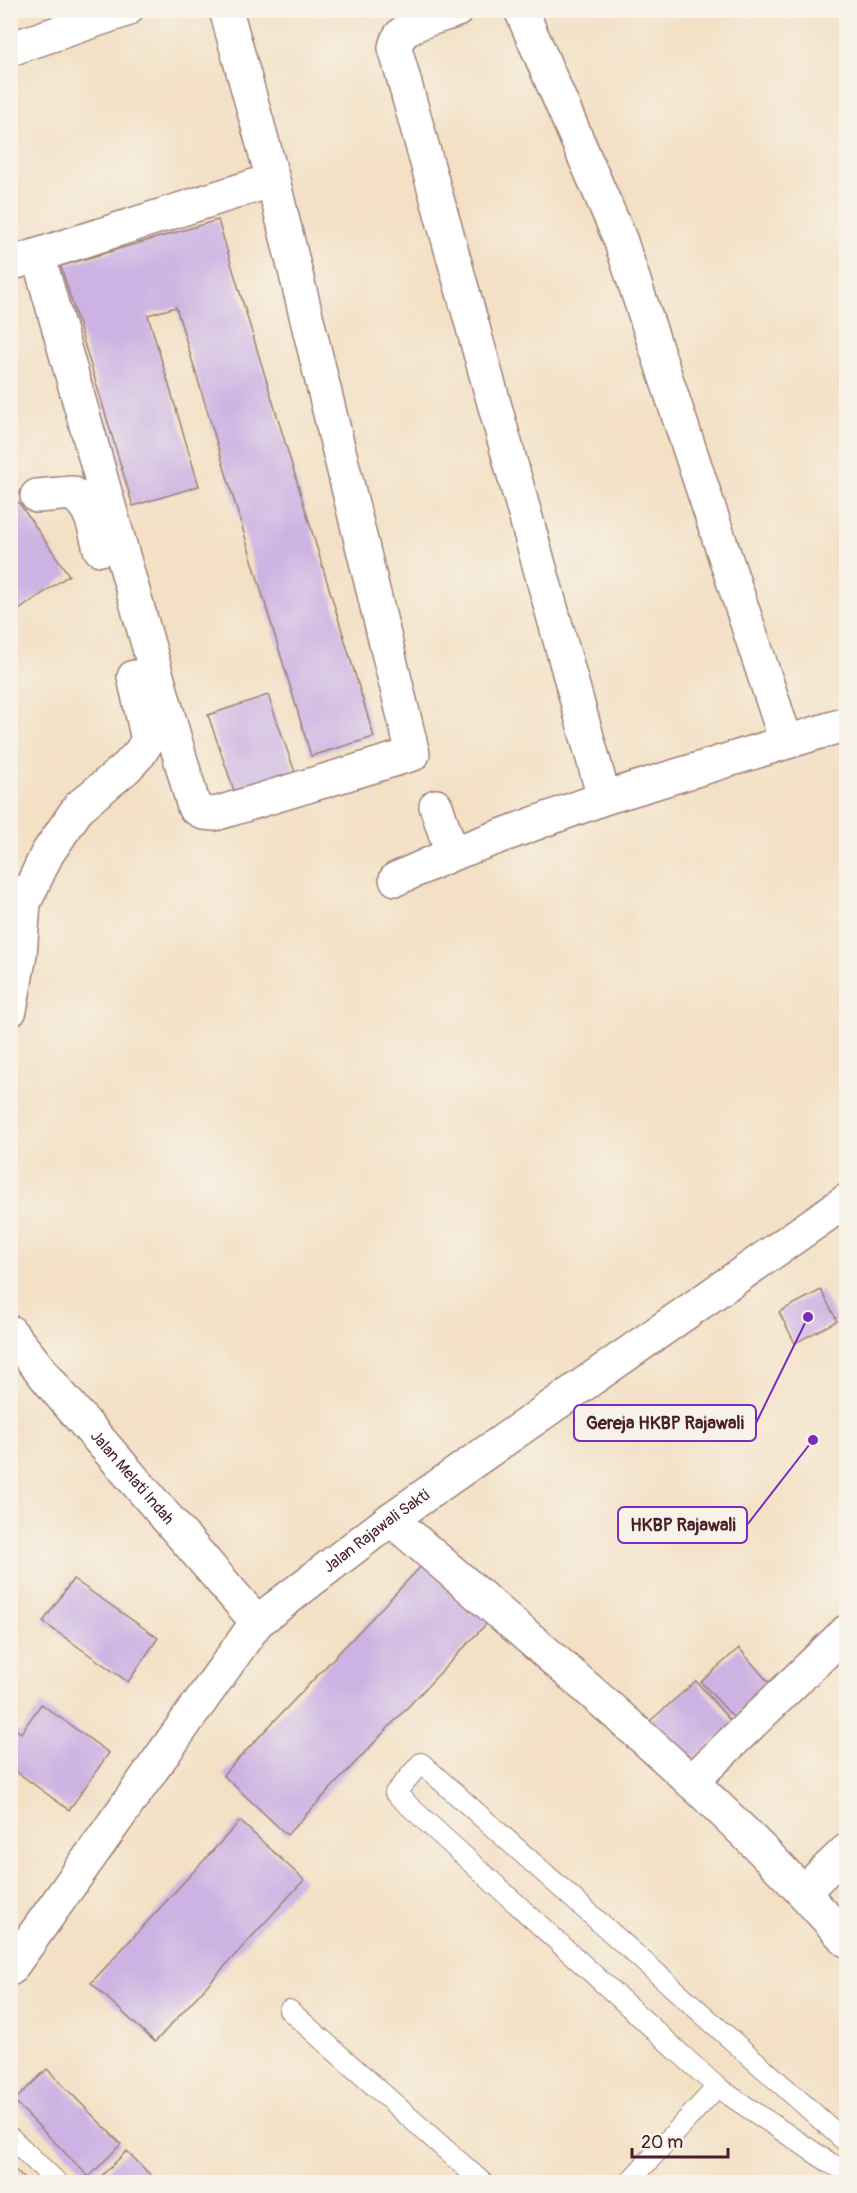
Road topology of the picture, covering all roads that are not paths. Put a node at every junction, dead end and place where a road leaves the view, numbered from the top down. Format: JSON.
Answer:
{"nodes":[{"id":1,"x":126,"y":10,"type":"edge"},
{"id":2,"x":225,"y":10,"type":"edge"},
{"id":3,"x":458,"y":10,"type":"edge"},
{"id":4,"x":521,"y":10,"type":"edge"},
{"id":5,"x":10,"y":49,"type":"edge"},
{"id":6,"x":273,"y":180,"type":"junction"},
{"id":7,"x":24,"y":259,"type":"edge"},
{"id":8,"x":37,"y":496,"type":"dead end"},
{"id":9,"x":846,"y":724,"type":"edge"},
{"id":10,"x":786,"y":741,"type":"junction"},
{"id":11,"x":604,"y":798,"type":"junction"},
{"id":12,"x":436,"y":807,"type":"dead end"},
{"id":13,"x":452,"y":854,"type":"junction"},
{"id":14,"x":396,"y":879,"type":"dead end"},
{"id":15,"x":10,"y":1010,"type":"edge"},
{"id":16,"x":846,"y":1201,"type":"edge"},
{"id":17,"x":10,"y":1332,"type":"edge"},
{"id":18,"x":391,"y":1519,"type":"junction"},
{"id":19,"x":257,"y":1622,"type":"junction"},
{"id":20,"x":846,"y":1632,"type":"edge"},
{"id":21,"x":691,"y":1782,"type":"junction"},
{"id":22,"x":846,"y":1851,"type":"edge"},
{"id":23,"x":804,"y":1891,"type":"junction"},
{"id":24,"x":846,"y":1940,"type":"edge"},
{"id":25,"x":10,"y":1969,"type":"edge"},
{"id":26,"x":289,"y":2010,"type":"dead end"},
{"id":27,"x":717,"y":2087,"type":"junction"},
{"id":28,"x":10,"y":2137,"type":"edge"},
{"id":29,"x":846,"y":2142,"type":"edge"},
{"id":30,"x":846,"y":2170,"type":"edge"},
{"id":31,"x":57,"y":2182,"type":"edge"},
{"id":32,"x":482,"y":2182,"type":"edge"},
{"id":33,"x":629,"y":2182,"type":"edge"}],
"edges":[{"from":1,"to":5,"type":"street"},
{"from":2,"to":6,"type":"street"},
{"from":3,"to":11,"type":"street"},
{"from":4,"to":10,"type":"street"},
{"from":6,"to":7,"type":"street"},
{"from":6,"to":7,"type":"street"},
{"from":8,"to":15,"type":"street"},
{"from":9,"to":10,"type":"street"},
{"from":10,"to":11,"type":"street"},
{"from":11,"to":13,"type":"street"},
{"from":12,"to":13,"type":"street"},
{"from":13,"to":14,"type":"street"},
{"from":16,"to":18,"type":"street","name":"Jalan Rajawali Sakti"},
{"from":17,"to":19,"type":"street","name":"Jalan Melati Indah"},
{"from":18,"to":19,"type":"street","name":"Jalan Rajawali Sakti"},
{"from":18,"to":21,"type":"street"},
{"from":19,"to":25,"type":"street","name":"Jalan Rajawali Sakti"},
{"from":20,"to":21,"type":"street"},
{"from":21,"to":23,"type":"street"},
{"from":22,"to":23,"type":"street"},
{"from":23,"to":24,"type":"street"},
{"from":26,"to":32,"type":"lane"},
{"from":27,"to":29,"type":"lane"},
{"from":27,"to":30,"type":"lane"},
{"from":27,"to":33,"type":"lane"},
{"from":28,"to":31,"type":"lane"}]}
